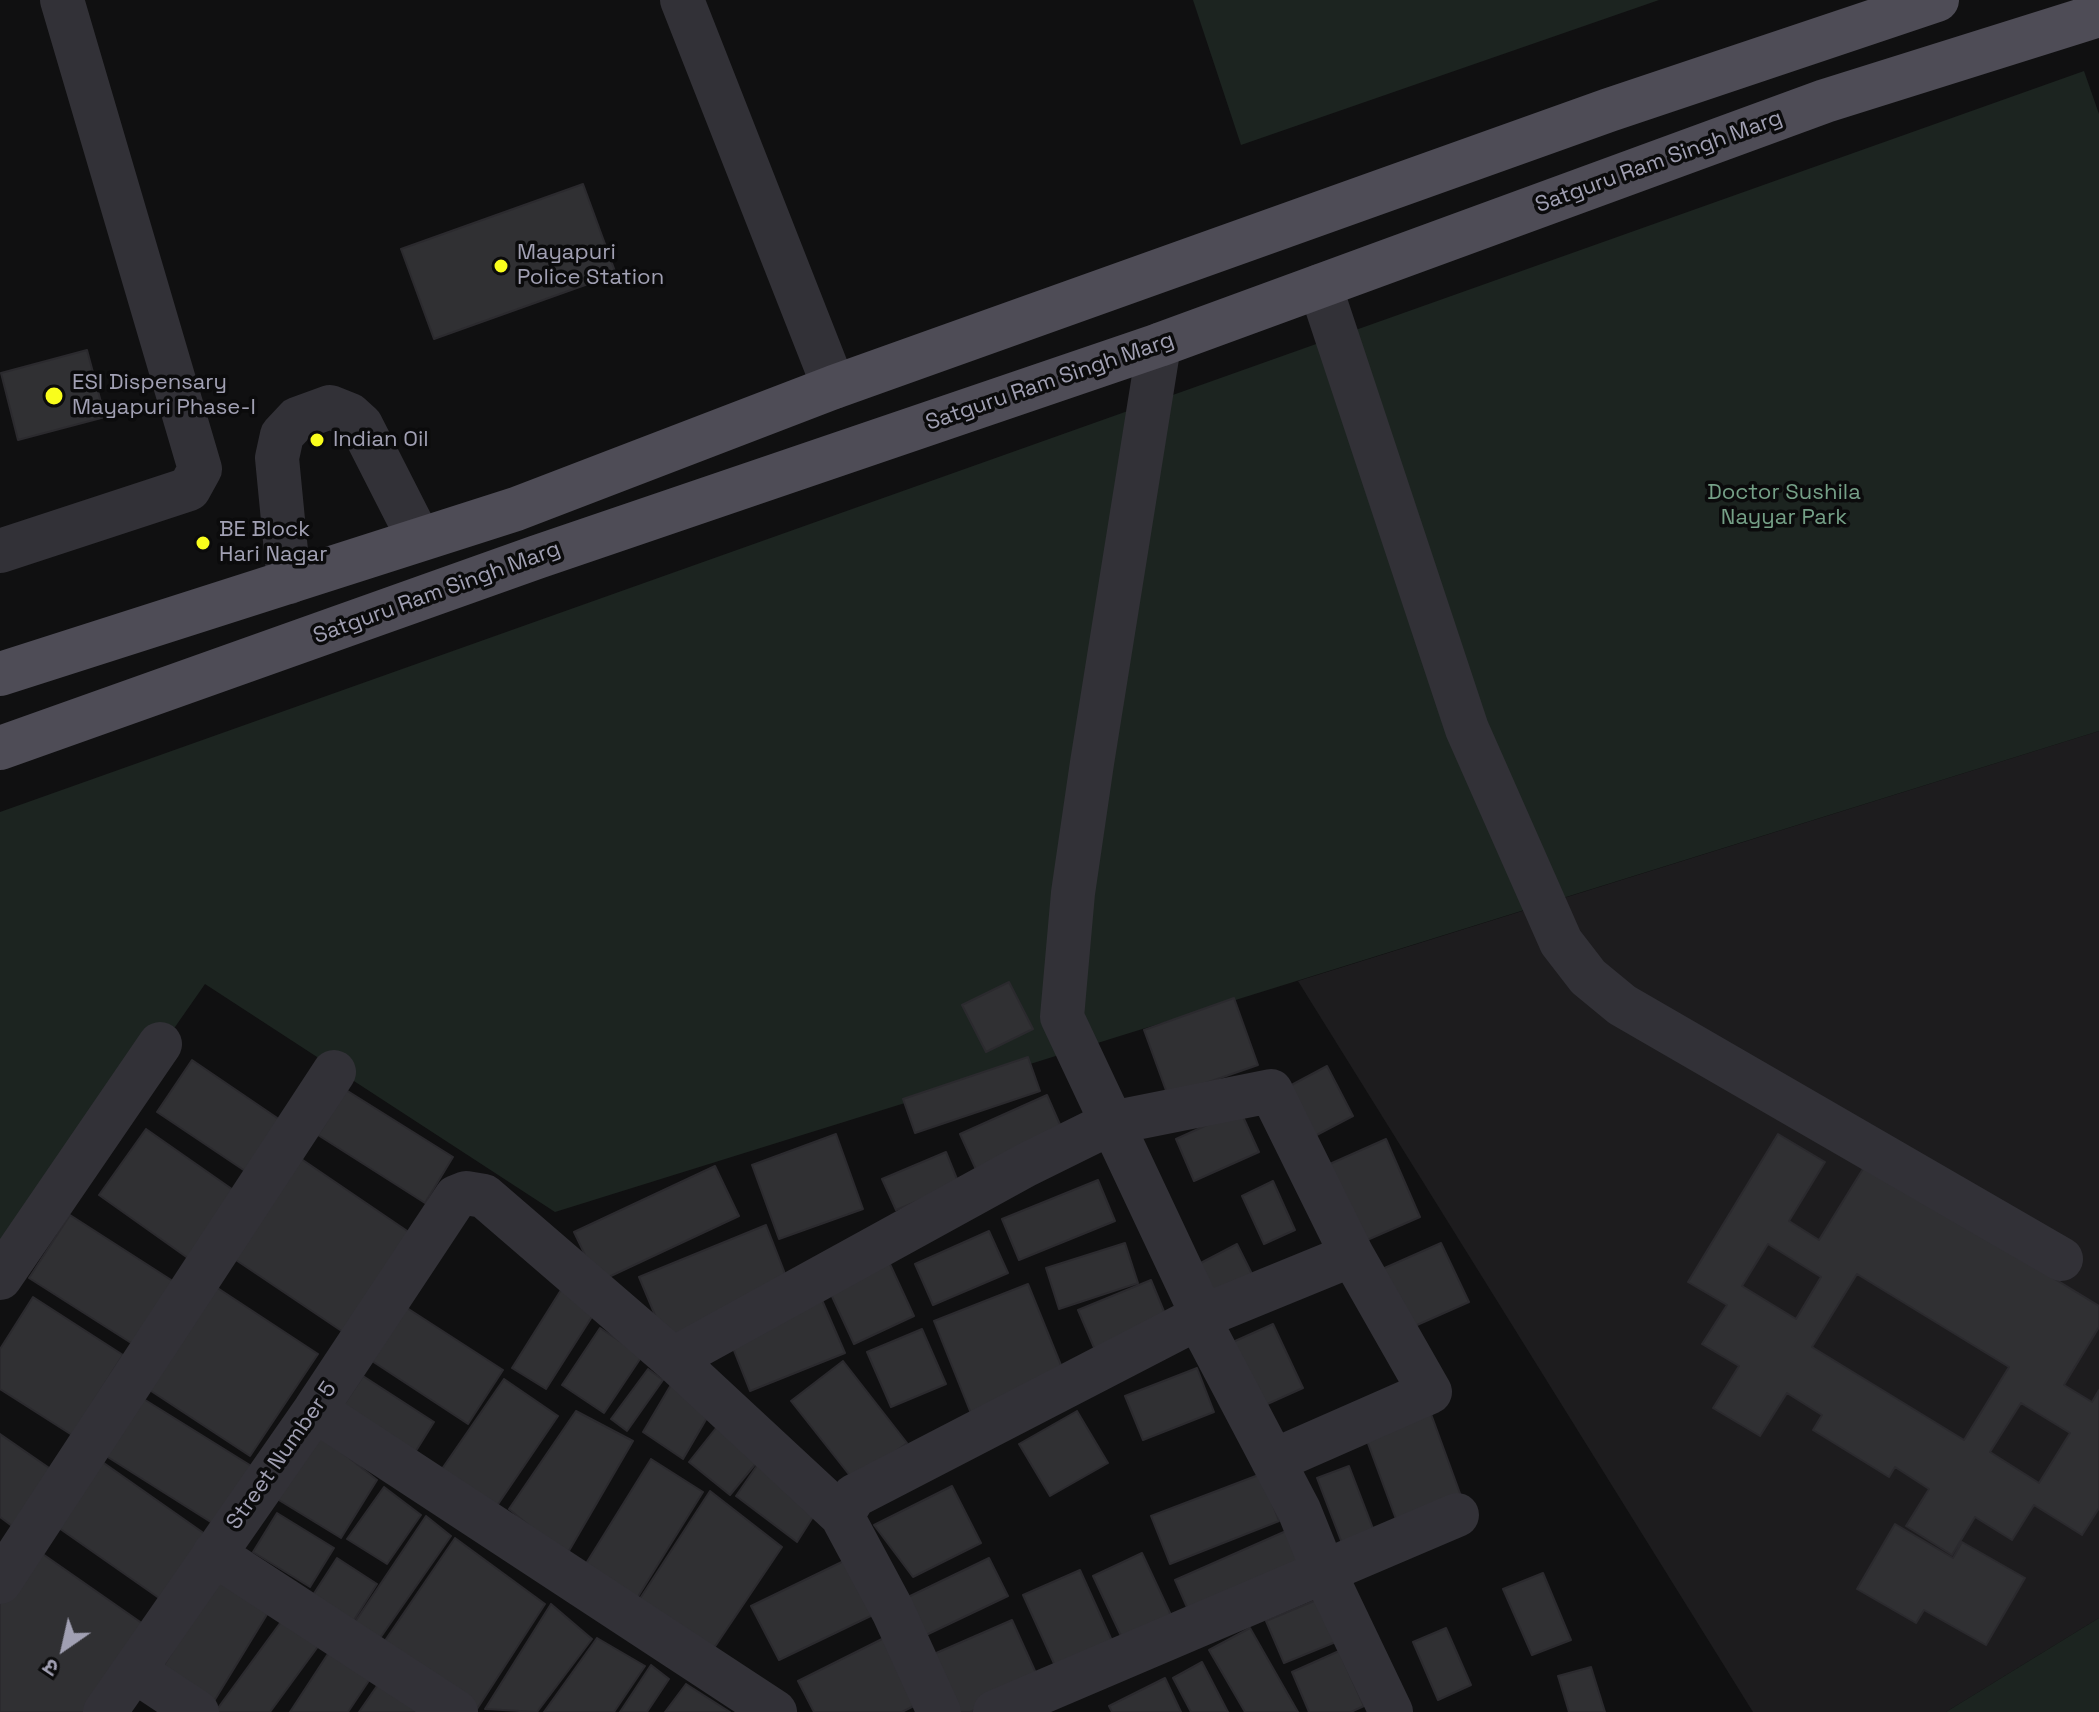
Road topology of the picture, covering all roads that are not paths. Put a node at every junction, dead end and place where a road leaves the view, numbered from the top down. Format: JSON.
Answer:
{"nodes":[{"id":1,"x":62,"y":0,"type":"edge"},
{"id":2,"x":682,"y":0,"type":"edge"},
{"id":3,"x":1937,"y":0,"type":"edge"},
{"id":4,"x":2099,"y":15,"type":"edge"},
{"id":5,"x":1320,"y":286,"type":"junction"},
{"id":6,"x":1159,"y":345,"type":"junction"},
{"id":7,"x":834,"y":387,"type":"junction"},
{"id":8,"x":419,"y":539,"type":"junction"},
{"id":9,"x":0,"y":551,"type":"edge"},
{"id":10,"x":289,"y":582,"type":"junction"},
{"id":11,"x":0,"y":674,"type":"edge"},
{"id":12,"x":0,"y":748,"type":"edge"},
{"id":13,"x":160,"y":1044,"type":"dead end"},
{"id":14,"x":334,"y":1072,"type":"dead end"},
{"id":15,"x":1111,"y":1123,"type":"junction"},
{"id":16,"x":1352,"y":1255,"type":"junction"},
{"id":17,"x":2061,"y":1259,"type":"dead end"},
{"id":18,"x":0,"y":1278,"type":"edge"},
{"id":19,"x":1198,"y":1318,"type":"junction"},
{"id":20,"x":673,"y":1359,"type":"junction"},
{"id":21,"x":315,"y":1410,"type":"junction"},
{"id":22,"x":1273,"y":1461,"type":"junction"},
{"id":23,"x":1457,"y":1515,"type":"dead end"},
{"id":24,"x":842,"y":1516,"type":"junction"},
{"id":25,"x":214,"y":1554,"type":"junction"},
{"id":26,"x":1324,"y":1572,"type":"junction"},
{"id":27,"x":0,"y":1582,"type":"edge"},
{"id":28,"x":135,"y":1671,"type":"junction"},
{"id":29,"x":1380,"y":1709,"type":"edge"},
{"id":30,"x":105,"y":1712,"type":"edge"},
{"id":31,"x":197,"y":1712,"type":"edge"},
{"id":32,"x":456,"y":1712,"type":"edge"},
{"id":33,"x":775,"y":1712,"type":"edge"},
{"id":34,"x":939,"y":1712,"type":"edge"},
{"id":35,"x":995,"y":1712,"type":"edge"}],
"edges":[{"from":1,"to":9,"type":"street"},
{"from":2,"to":7,"type":"street"},
{"from":3,"to":7,"type":"main road"},
{"from":4,"to":5,"type":"main road","name":"Satguru Ram Singh Marg"},
{"from":5,"to":6,"type":"main road","name":"Satguru Ram Singh Marg"},
{"from":5,"to":17,"type":"street"},
{"from":6,"to":12,"type":"main road","name":"Satguru Ram Singh Marg"},
{"from":6,"to":15,"type":"street"},
{"from":7,"to":8,"type":"main road"},
{"from":8,"to":10,"type":"main road"},
{"from":8,"to":10,"type":"street"},
{"from":10,"to":11,"type":"main road"},
{"from":13,"to":18,"type":"street"},
{"from":14,"to":27,"type":"street"},
{"from":15,"to":16,"type":"street"},
{"from":15,"to":19,"type":"street"},
{"from":15,"to":20,"type":"street"},
{"from":16,"to":19,"type":"street"},
{"from":16,"to":22,"type":"street"},
{"from":19,"to":22,"type":"street"},
{"from":19,"to":24,"type":"street"},
{"from":20,"to":21,"type":"street","name":"Street Number 5"},
{"from":20,"to":24,"type":"street"},
{"from":21,"to":25,"type":"street","name":"Street Number 5"},
{"from":21,"to":33,"type":"street"},
{"from":22,"to":26,"type":"street"},
{"from":23,"to":26,"type":"street"},
{"from":24,"to":34,"type":"street"},
{"from":25,"to":28,"type":"street","name":"Street Number 5"},
{"from":25,"to":32,"type":"street"},
{"from":26,"to":29,"type":"street"},
{"from":26,"to":35,"type":"street"},
{"from":28,"to":30,"type":"street","name":"Street Number 5"},
{"from":28,"to":31,"type":"street"}]}
